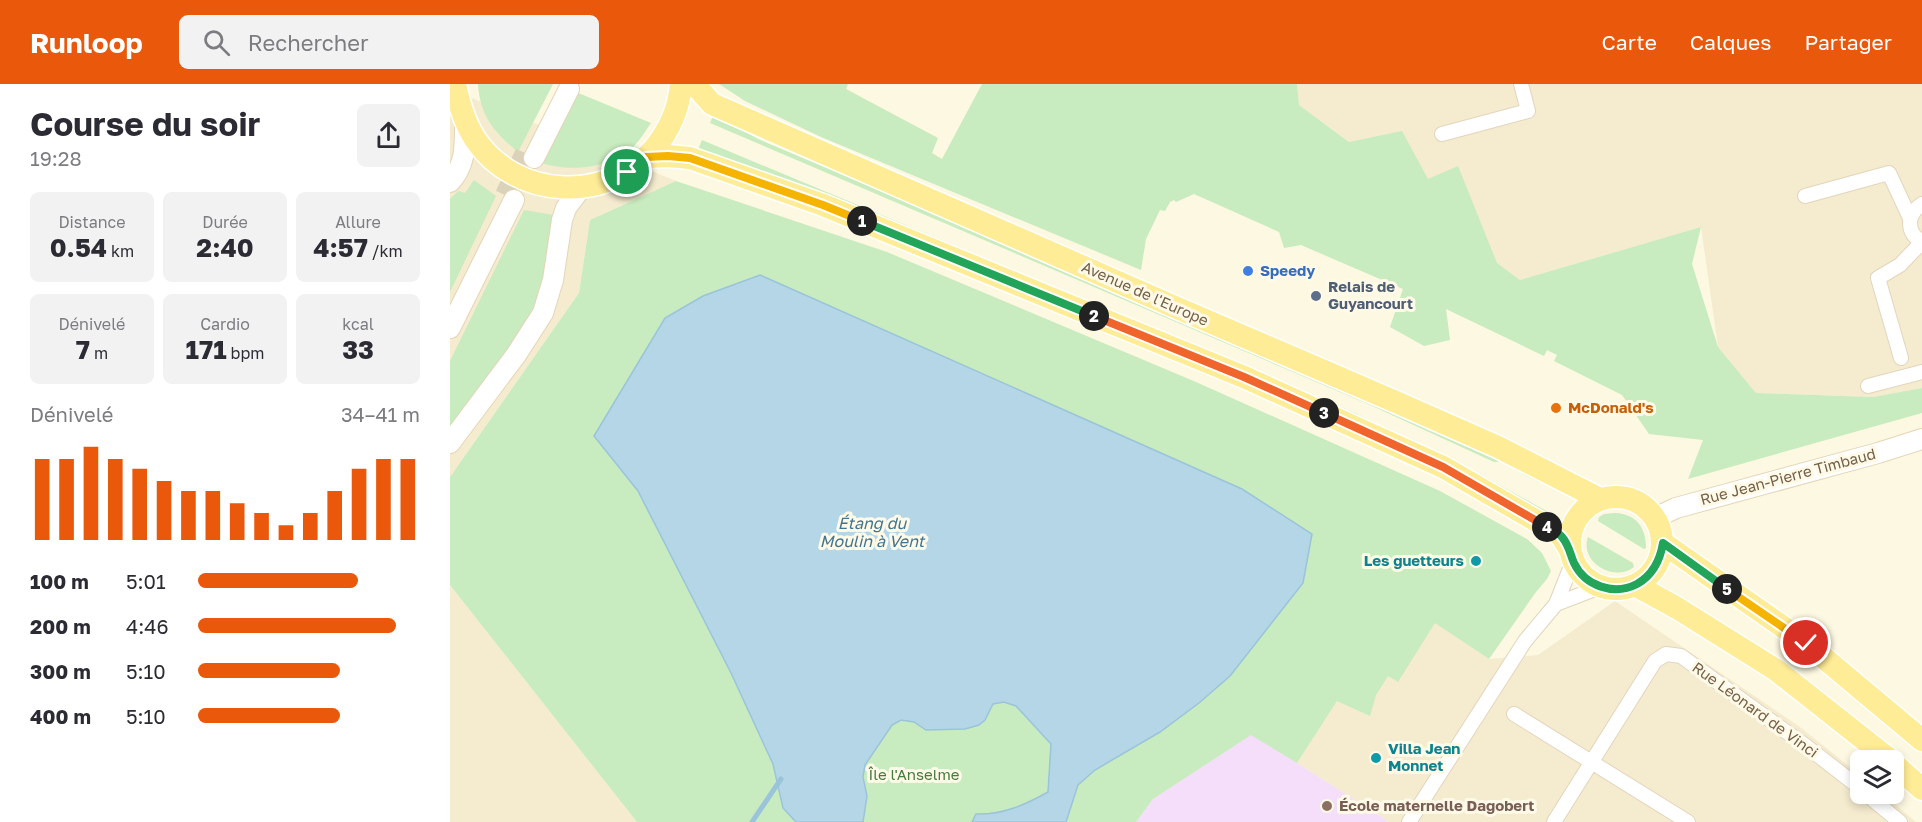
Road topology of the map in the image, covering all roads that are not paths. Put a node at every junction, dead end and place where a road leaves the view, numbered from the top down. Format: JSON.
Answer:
{"nodes":[{"id":1,"x":455,"y":84,"type":"edge"},
{"id":2,"x":681,"y":84,"type":"edge"},
{"id":3,"x":694,"y":84,"type":"edge"},
{"id":4,"x":1521,"y":84,"type":"edge"},
{"id":5,"x":564,"y":86,"type":"edge"},
{"id":6,"x":465,"y":123,"type":"junction"},
{"id":7,"x":1442,"y":134,"type":"dead end"},
{"id":8,"x":530,"y":155,"type":"tunnel mouth"},
{"id":9,"x":646,"y":157,"type":"junction"},
{"id":10,"x":450,"y":182,"type":"edge"},
{"id":11,"x":582,"y":187,"type":"junction"},
{"id":12,"x":1805,"y":196,"type":"dead end"},
{"id":13,"x":1922,"y":204,"type":"edge"},
{"id":14,"x":1910,"y":218,"type":"junction"},
{"id":15,"x":1922,"y":242,"type":"edge"},
{"id":16,"x":450,"y":307,"type":"edge"},
{"id":17,"x":450,"y":328,"type":"edge"},
{"id":18,"x":1901,"y":358,"type":"dead end"},
{"id":19,"x":1922,"y":372,"type":"edge"},
{"id":20,"x":1868,"y":386,"type":"dead end"},
{"id":21,"x":1922,"y":439,"type":"edge"},
{"id":22,"x":450,"y":443,"type":"edge"},
{"id":23,"x":1600,"y":500,"type":"junction"},
{"id":24,"x":1655,"y":518,"type":"junction"},
{"id":25,"x":1663,"y":543,"type":"junction"},
{"id":26,"x":1572,"y":555,"type":"junction"},
{"id":27,"x":1635,"y":585,"type":"junction"},
{"id":28,"x":1600,"y":587,"type":"junction"},
{"id":29,"x":1556,"y":604,"type":"junction"},
{"id":30,"x":1514,"y":714,"type":"dead end"},
{"id":31,"x":1922,"y":740,"type":"edge"},
{"id":32,"x":1876,"y":750,"type":"edge"},
{"id":33,"x":1593,"y":761,"type":"junction"},
{"id":34,"x":1904,"y":773,"type":"edge"},
{"id":35,"x":1850,"y":780,"type":"edge"},
{"id":36,"x":1922,"y":789,"type":"edge"},
{"id":37,"x":1878,"y":804,"type":"edge"},
{"id":38,"x":1413,"y":820,"type":"edge"},
{"id":39,"x":1554,"y":822,"type":"edge"},
{"id":40,"x":1688,"y":822,"type":"edge"},
{"id":41,"x":1900,"y":822,"type":"edge"}],
"edges":[{"from":1,"to":6,"type":"main road"},
{"from":2,"to":9,"type":"main road"},
{"from":3,"to":23,"type":"main road","name":"Avenue de l'Europe"},
{"from":4,"to":7,"type":"street"},
{"from":5,"to":8,"type":"main road"},
{"from":6,"to":10,"type":"main road"},
{"from":6,"to":11,"type":"main road"},
{"from":9,"to":11,"type":"main road"},
{"from":9,"to":26,"type":"main road"},
{"from":11,"to":22,"type":"main road"},
{"from":12,"to":14,"type":"street"},
{"from":13,"to":14,"type":"street"},
{"from":14,"to":15,"type":"street"},
{"from":15,"to":18,"type":"street"},
{"from":16,"to":17,"type":"main road"},
{"from":19,"to":20,"type":"street"},
{"from":21,"to":24,"type":"main road","name":"Rue Jean-Pierre Timbaud"},
{"from":23,"to":24,"type":"main road"},
{"from":23,"to":26,"type":"main road"},
{"from":24,"to":25,"type":"main road"},
{"from":25,"to":27,"type":"main road"},
{"from":25,"to":31,"type":"main road"},
{"from":26,"to":28,"type":"main road"},
{"from":26,"to":29,"type":"street"},
{"from":27,"to":28,"type":"main road"},
{"from":27,"to":32,"type":"main road"},
{"from":28,"to":29,"type":"street"},
{"from":29,"to":38,"type":"street"},
{"from":30,"to":33,"type":"street"},
{"from":33,"to":35,"type":"street","name":"Rue Léonard de Vinci"},
{"from":33,"to":39,"type":"street","name":"Rue Léonard de Vinci"},
{"from":33,"to":40,"type":"street"},
{"from":34,"to":36,"type":"main road"},
{"from":37,"to":41,"type":"street"}]}
